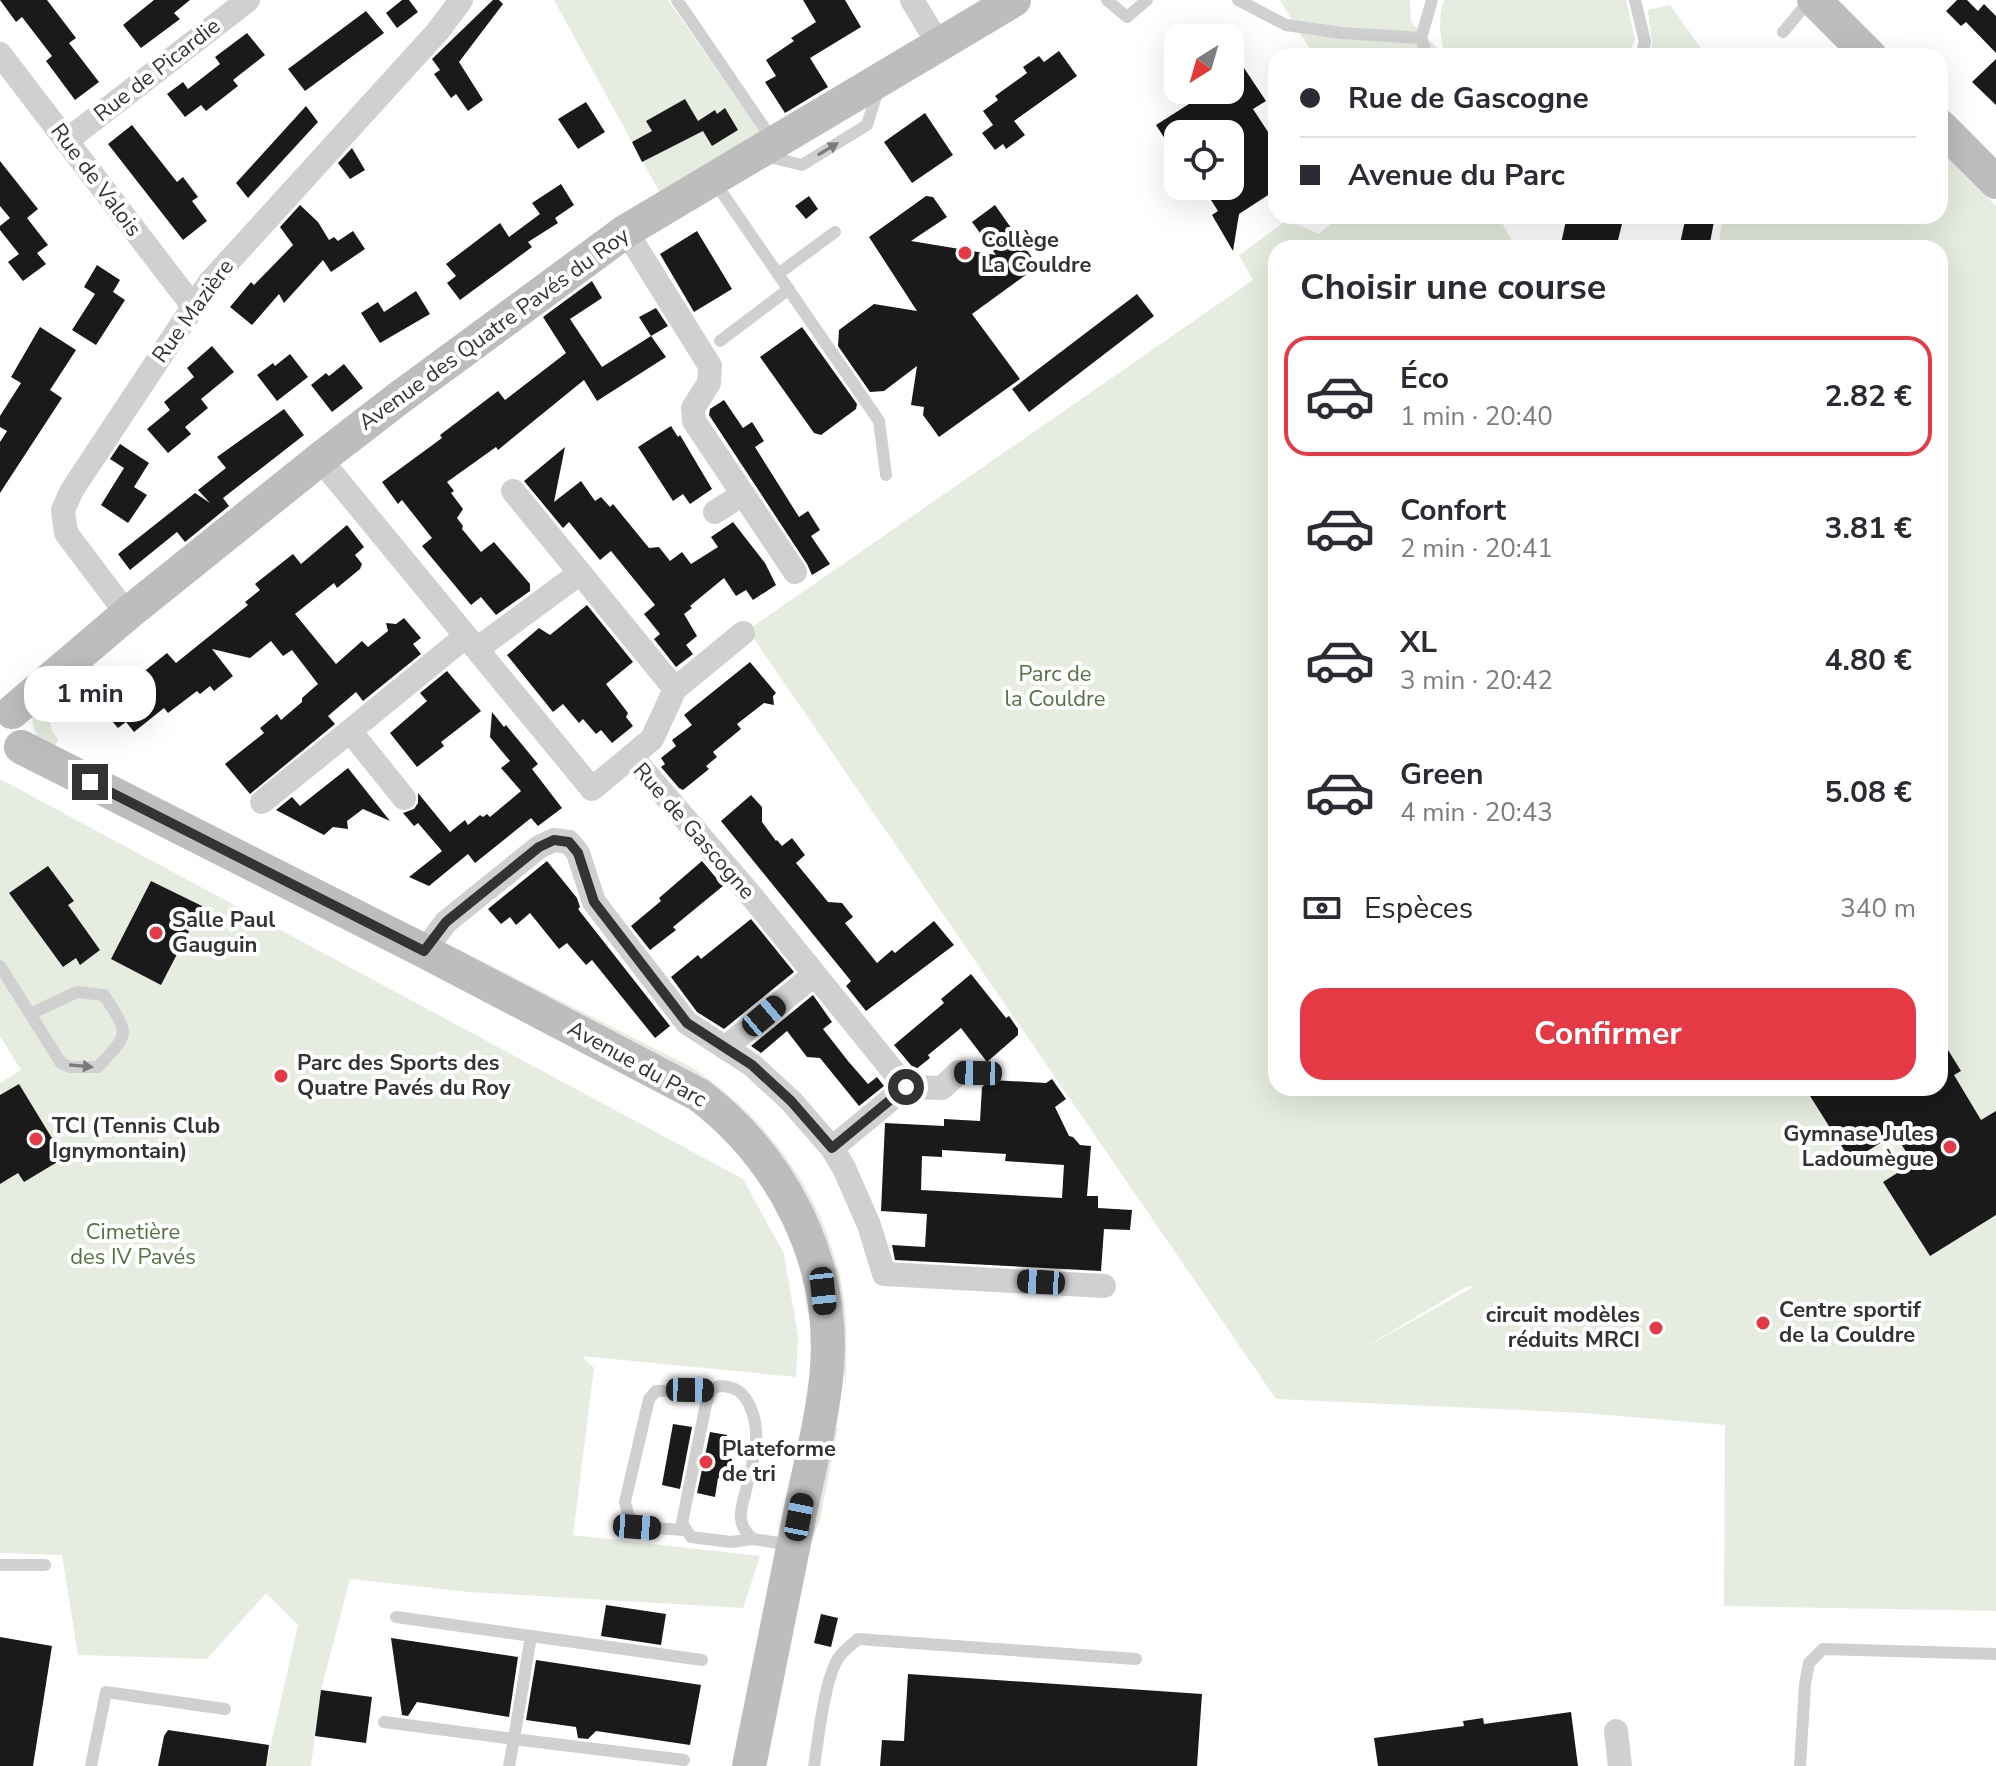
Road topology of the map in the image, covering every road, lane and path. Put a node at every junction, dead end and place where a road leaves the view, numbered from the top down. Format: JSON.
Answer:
{"nodes":[{"id":1,"x":248,"y":0,"type":"edge"},
{"id":2,"x":461,"y":0,"type":"edge"},
{"id":3,"x":677,"y":0,"type":"edge"},
{"id":4,"x":912,"y":0,"type":"edge"},
{"id":5,"x":1014,"y":0,"type":"edge"},
{"id":6,"x":1107,"y":0,"type":"edge"},
{"id":7,"x":1147,"y":0,"type":"edge"},
{"id":8,"x":1238,"y":0,"type":"edge"},
{"id":9,"x":1432,"y":0,"type":"edge"},
{"id":10,"x":1635,"y":0,"type":"edge"},
{"id":11,"x":1812,"y":0,"type":"edge"},
{"id":12,"x":1783,"y":32,"type":"dead end"},
{"id":13,"x":1421,"y":38,"type":"junction"},
{"id":14,"x":939,"y":45,"type":"junction"},
{"id":15,"x":1424,"y":48,"type":"edge"},
{"id":16,"x":1643,"y":48,"type":"edge"},
{"id":17,"x":1862,"y":48,"type":"edge"},
{"id":18,"x":0,"y":54,"type":"edge"},
{"id":19,"x":1948,"y":134,"type":"edge"},
{"id":20,"x":66,"y":141,"type":"junction"},
{"id":21,"x":765,"y":148,"type":"junction"},
{"id":22,"x":712,"y":178,"type":"junction"},
{"id":23,"x":1996,"y":182,"type":"edge"},
{"id":24,"x":626,"y":231,"type":"junction"},
{"id":25,"x":835,"y":232,"type":"dead end"},
{"id":26,"x":778,"y":274,"type":"junction"},
{"id":27,"x":789,"y":289,"type":"junction"},
{"id":28,"x":192,"y":305,"type":"junction"},
{"id":29,"x":720,"y":341,"type":"dead end"},
{"id":30,"x":320,"y":459,"type":"junction"},
{"id":31,"x":886,"y":475,"type":"dead end"},
{"id":32,"x":513,"y":491,"type":"dead end"},
{"id":33,"x":743,"y":494,"type":"junction"},
{"id":34,"x":715,"y":512,"type":"dead end"},
{"id":35,"x":795,"y":572,"type":"dead end"},
{"id":36,"x":580,"y":573,"type":"junction"},
{"id":37,"x":127,"y":614,"type":"junction"},
{"id":38,"x":743,"y":633,"type":"dead end"},
{"id":39,"x":471,"y":643,"type":"junction"},
{"id":40,"x":675,"y":689,"type":"junction"},
{"id":41,"x":6,"y":709,"type":"edge"},
{"id":42,"x":350,"y":731,"type":"junction"},
{"id":43,"x":10,"y":756,"type":"edge"},
{"id":44,"x":632,"y":757,"type":"junction"},
{"id":45,"x":404,"y":798,"type":"dead end"},
{"id":46,"x":262,"y":802,"type":"dead end"},
{"id":47,"x":424,"y":951,"type":"junction"},
{"id":48,"x":0,"y":966,"type":"edge"},
{"id":49,"x":804,"y":983,"type":"dead end"},
{"id":50,"x":30,"y":1014,"type":"junction"},
{"id":51,"x":725,"y":1048,"type":"junction"},
{"id":52,"x":978,"y":1073,"type":"dead end"},
{"id":53,"x":906,"y":1087,"type":"junction"},
{"id":54,"x":832,"y":1148,"type":"junction"},
{"id":55,"x":1104,"y":1286,"type":"dead end"},
{"id":56,"x":711,"y":1390,"type":"junction"},
{"id":57,"x":685,"y":1530,"type":"junction"},
{"id":58,"x":753,"y":1539,"type":"junction"},
{"id":59,"x":794,"y":1545,"type":"junction"},
{"id":60,"x":0,"y":1565,"type":"edge"},
{"id":61,"x":45,"y":1565,"type":"dead end"},
{"id":62,"x":396,"y":1617,"type":"dead end"},
{"id":63,"x":531,"y":1636,"type":"junction"},
{"id":64,"x":1996,"y":1654,"type":"edge"},
{"id":65,"x":1136,"y":1659,"type":"dead end"},
{"id":66,"x":702,"y":1660,"type":"dead end"},
{"id":67,"x":225,"y":1709,"type":"dead end"},
{"id":68,"x":384,"y":1722,"type":"dead end"},
{"id":69,"x":1616,"y":1731,"type":"dead end"},
{"id":70,"x":514,"y":1739,"type":"junction"},
{"id":71,"x":684,"y":1760,"type":"dead end"},
{"id":72,"x":91,"y":1766,"type":"edge"},
{"id":73,"x":509,"y":1766,"type":"edge"},
{"id":74,"x":749,"y":1766,"type":"edge"},
{"id":75,"x":814,"y":1766,"type":"edge"},
{"id":76,"x":1620,"y":1766,"type":"edge"},
{"id":77,"x":1800,"y":1766,"type":"edge"}],
"edges":[{"from":1,"to":20,"type":"street","name":"Rue de Picardie"},
{"from":2,"to":28,"type":"street","name":"Rue Mazière"},
{"from":3,"to":21,"type":"lane"},
{"from":4,"to":14,"type":"street"},
{"from":5,"to":14,"type":"street","name":"Avenue des Quatre Pavés du Roy"},
{"from":6,"to":7,"type":"lane"},
{"from":8,"to":13,"type":"lane"},
{"from":9,"to":13,"type":"lane"},
{"from":10,"to":16,"type":"lane"},
{"from":11,"to":12,"type":"lane"},
{"from":11,"to":17,"type":"street"},
{"from":13,"to":15,"type":"lane"},
{"from":14,"to":21,"type":"street","name":"Avenue des Quatre Pavés du Roy"},
{"from":18,"to":20,"type":"street","name":"Rue de Valois"},
{"from":19,"to":23,"type":"street"},
{"from":20,"to":28,"type":"street","name":"Rue de Valois"},
{"from":21,"to":22,"type":"street","name":"Avenue des Quatre Pavés du Roy"},
{"from":22,"to":24,"type":"street","name":"Avenue des Quatre Pavés du Roy"},
{"from":22,"to":26,"type":"lane"},
{"from":24,"to":30,"type":"street","name":"Avenue des Quatre Pavés du Roy"},
{"from":24,"to":33,"type":"street"},
{"from":25,"to":26,"type":"lane"},
{"from":26,"to":27,"type":"lane"},
{"from":27,"to":29,"type":"lane"},
{"from":27,"to":31,"type":"lane"},
{"from":28,"to":37,"type":"street","name":"Rue Mazière"},
{"from":30,"to":37,"type":"street","name":"Avenue des Quatre Pavés du Roy"},
{"from":30,"to":39,"type":"street","name":"Rue de Gascogne"},
{"from":32,"to":36,"type":"street"},
{"from":33,"to":34,"type":"street"},
{"from":33,"to":35,"type":"street"},
{"from":36,"to":39,"type":"street"},
{"from":36,"to":40,"type":"street"},
{"from":37,"to":41,"type":"street","name":"Avenue des Quatre Pavés du Roy"},
{"from":38,"to":40,"type":"street"},
{"from":39,"to":42,"type":"street"},
{"from":39,"to":44,"type":"street","name":"Rue de Gascogne"},
{"from":40,"to":44,"type":"street"},
{"from":41,"to":43,"type":"street"},
{"from":42,"to":45,"type":"street"},
{"from":42,"to":46,"type":"street"},
{"from":43,"to":47,"type":"street","name":"Avenue du Parc"},
{"from":44,"to":53,"type":"street","name":"Rue de Gascogne"},
{"from":47,"to":51,"type":"street"},
{"from":47,"to":59,"type":"street","name":"Avenue du Parc"},
{"from":48,"to":50,"type":"lane"},
{"from":49,"to":51,"type":"street"},
{"from":50,"to":50,"type":"lane","one_way":true},
{"from":51,"to":54,"type":"street"},
{"from":52,"to":53,"type":"street"},
{"from":53,"to":54,"type":"street"},
{"from":54,"to":55,"type":"street"},
{"from":56,"to":57,"type":"lane"},
{"from":56,"to":57,"type":"lane"},
{"from":56,"to":58,"type":"lane"},
{"from":57,"to":58,"type":"lane"},
{"from":58,"to":59,"type":"lane"},
{"from":59,"to":74,"type":"street","name":"Avenue du Parc"},
{"from":60,"to":61,"type":"lane"},
{"from":62,"to":63,"type":"lane"},
{"from":63,"to":66,"type":"lane"},
{"from":63,"to":70,"type":"lane"},
{"from":64,"to":77,"type":"lane"},
{"from":65,"to":75,"type":"lane"},
{"from":67,"to":72,"type":"lane"},
{"from":68,"to":70,"type":"lane"},
{"from":69,"to":76,"type":"street"},
{"from":70,"to":71,"type":"lane"},
{"from":70,"to":73,"type":"lane"}]}
